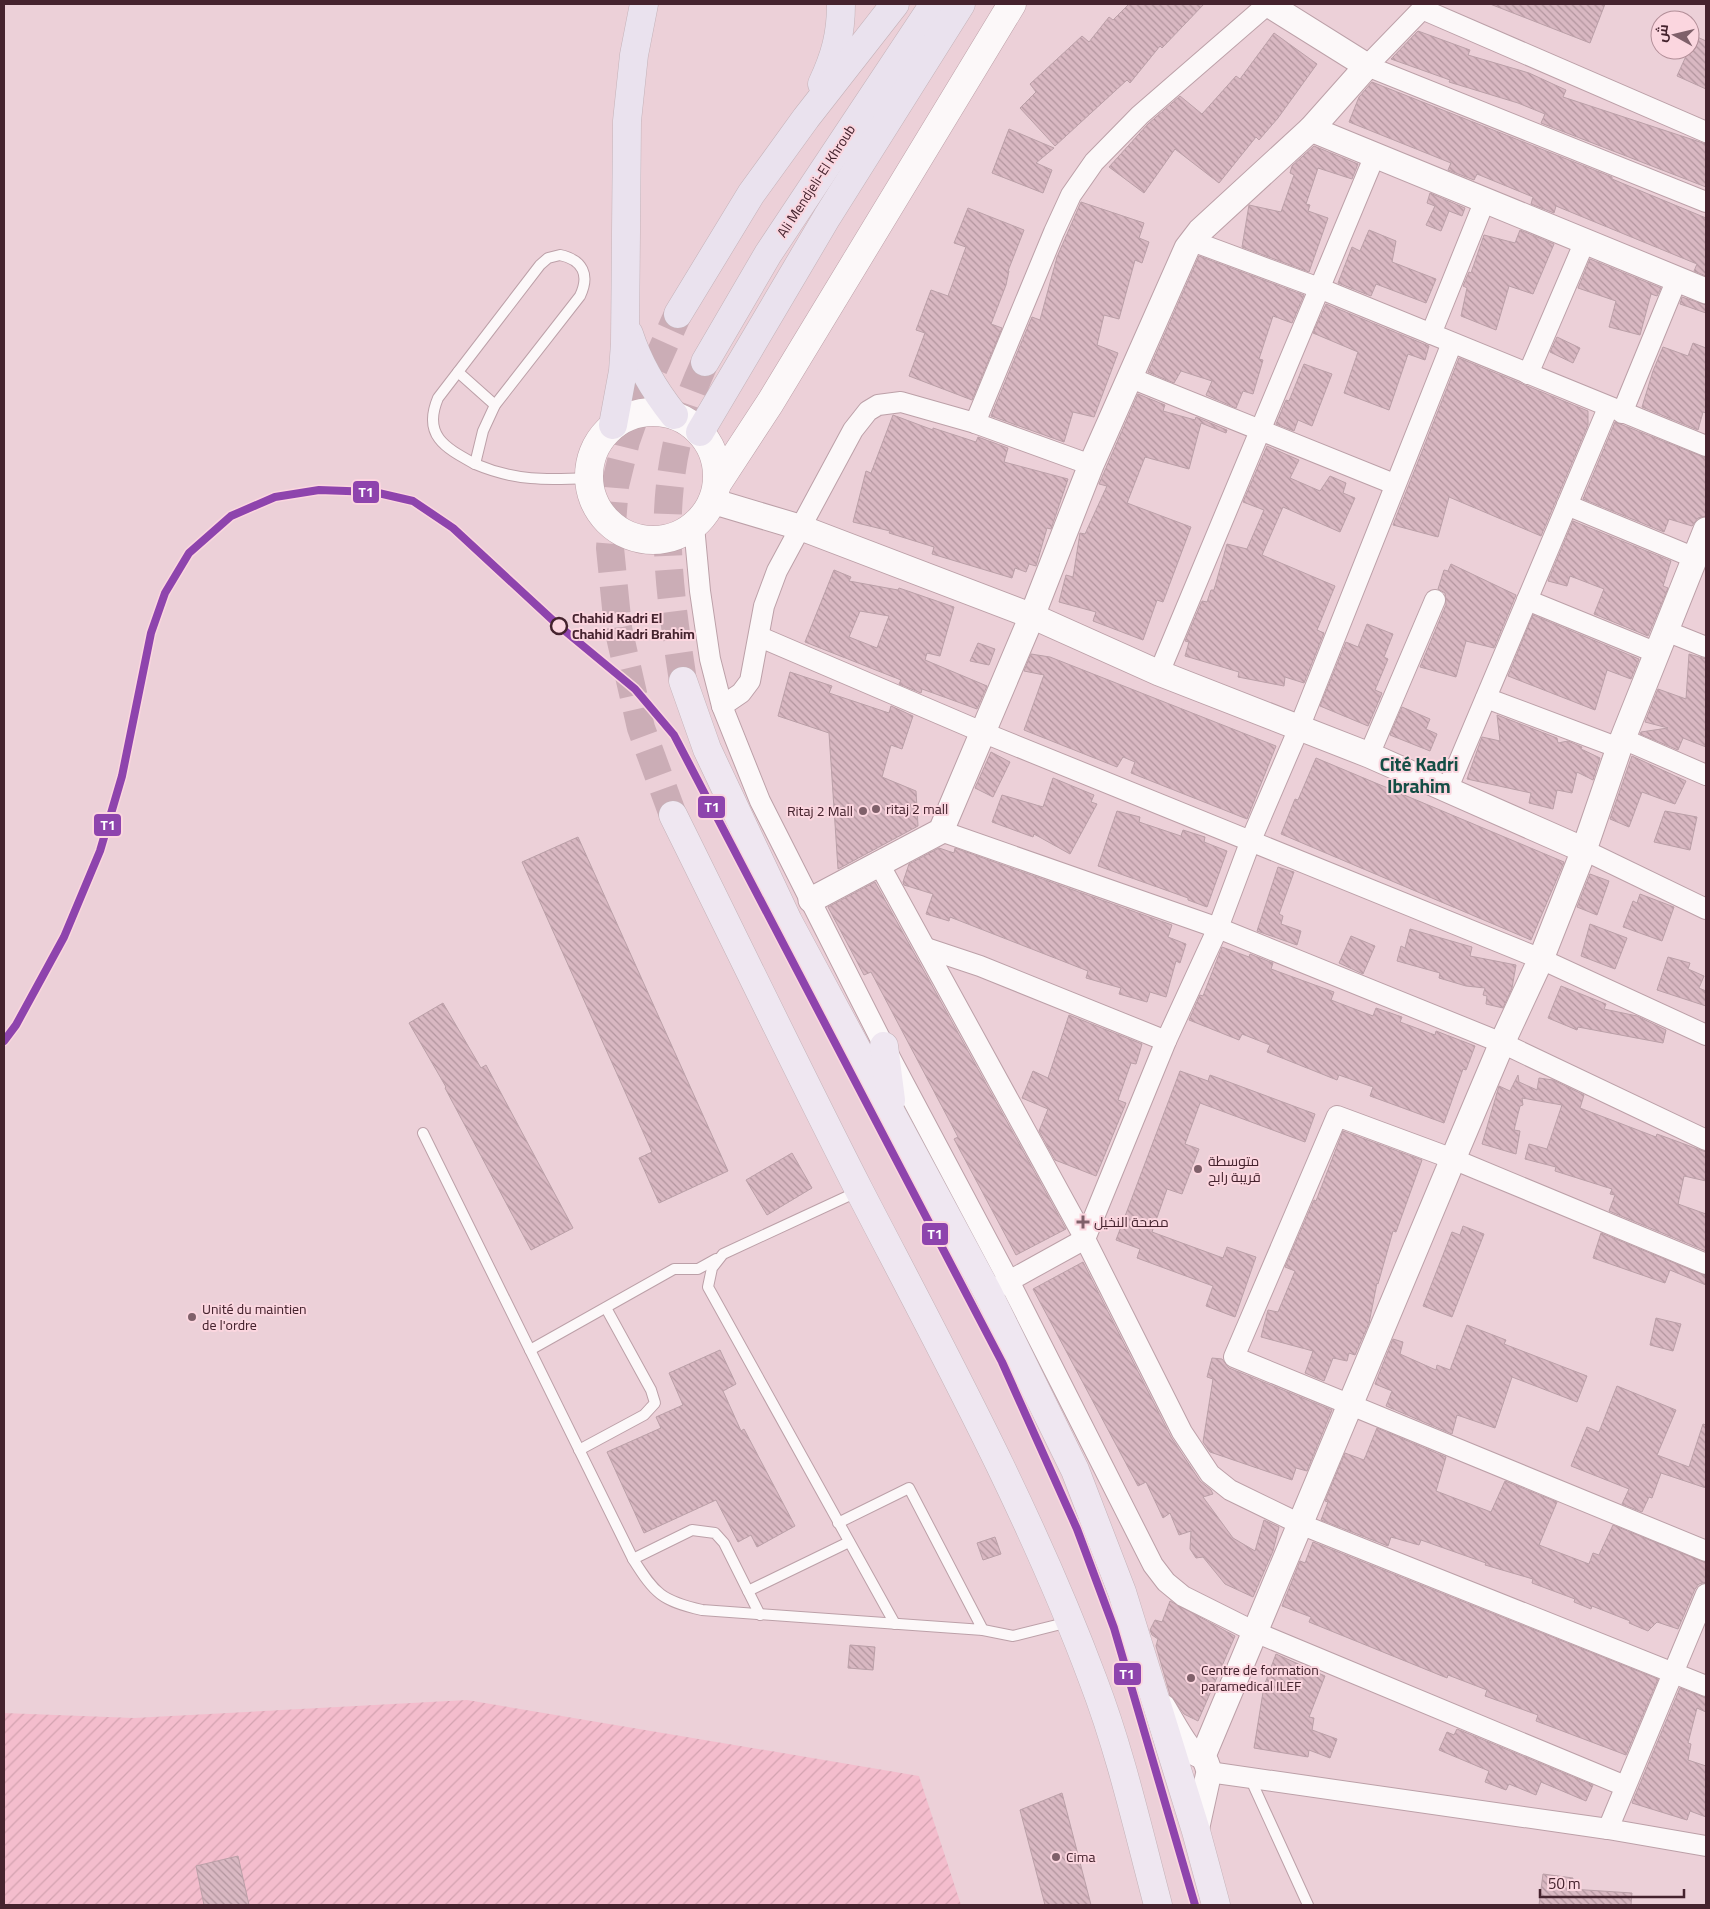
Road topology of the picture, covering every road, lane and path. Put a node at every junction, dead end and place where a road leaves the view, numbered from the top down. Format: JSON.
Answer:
{"nodes":[{"id":1,"x":644,"y":4,"type":"edge"},
{"id":2,"x":841,"y":4,"type":"edge"},
{"id":3,"x":895,"y":4,"type":"edge"},
{"id":4,"x":934,"y":4,"type":"edge"},
{"id":5,"x":961,"y":4,"type":"edge"},
{"id":6,"x":1012,"y":4,"type":"edge"},
{"id":7,"x":1268,"y":4,"type":"edge"},
{"id":8,"x":1425,"y":6,"type":"edge"},
{"id":9,"x":1367,"y":66,"type":"junction"},
{"id":10,"x":806,"y":118,"type":"junction"},
{"id":11,"x":1311,"y":129,"type":"junction"},
{"id":12,"x":1706,"y":132,"type":"edge"},
{"id":13,"x":1375,"y":155,"type":"junction"},
{"id":14,"x":1485,"y":200,"type":"junction"},
{"id":15,"x":1706,"y":202,"type":"edge"},
{"id":16,"x":1192,"y":241,"type":"junction"},
{"id":17,"x":1584,"y":241,"type":"junction"},
{"id":18,"x":1677,"y":279,"type":"junction"},
{"id":19,"x":1319,"y":288,"type":"junction"},
{"id":20,"x":1706,"y":291,"type":"edge"},
{"id":21,"x":678,"y":314,"type":"tunnel mouth"},
{"id":22,"x":625,"y":315,"type":"junction"},
{"id":23,"x":1431,"y":334,"type":"junction"},
{"id":24,"x":1452,"y":343,"type":"junction"},
{"id":25,"x":705,"y":362,"type":"tunnel mouth"},
{"id":26,"x":458,"y":372,"type":"junction"},
{"id":27,"x":1528,"y":374,"type":"junction"},
{"id":28,"x":1131,"y":378,"type":"junction"},
{"id":29,"x":770,"y":403,"type":"junction"},
{"id":30,"x":495,"y":405,"type":"junction"},
{"id":31,"x":1615,"y":410,"type":"junction"},
{"id":32,"x":674,"y":415,"type":"junction"},
{"id":33,"x":975,"y":423,"type":"junction"},
{"id":34,"x":613,"y":425,"type":"junction"},
{"id":35,"x":1260,"y":431,"type":"junction"},
{"id":36,"x":704,"y":438,"type":"junction"},
{"id":37,"x":1706,"y":446,"type":"edge"},
{"id":38,"x":475,"y":464,"type":"junction"},
{"id":39,"x":1091,"y":465,"type":"junction"},
{"id":40,"x":588,"y":478,"type":"junction"},
{"id":41,"x":1394,"y":484,"type":"junction"},
{"id":42,"x":715,"y":493,"type":"junction"},
{"id":43,"x":1567,"y":505,"type":"junction"},
{"id":44,"x":694,"y":526,"type":"junction"},
{"id":45,"x":800,"y":527,"type":"junction"},
{"id":46,"x":1706,"y":530,"type":"edge"},
{"id":47,"x":1695,"y":558,"type":"junction"},
{"id":48,"x":1435,"y":600,"type":"dead end"},
{"id":49,"x":1527,"y":600,"type":"junction"},
{"id":50,"x":1032,"y":616,"type":"junction"},
{"id":51,"x":760,"y":637,"type":"junction"},
{"id":52,"x":1661,"y":642,"type":"junction"},
{"id":53,"x":1706,"y":647,"type":"edge"},
{"id":54,"x":1160,"y":673,"type":"junction"},
{"id":55,"x":683,"y":681,"type":"tunnel mouth"},
{"id":56,"x":1486,"y":698,"type":"junction"},
{"id":57,"x":722,"y":706,"type":"junction"},
{"id":58,"x":1300,"y":728,"type":"junction"},
{"id":59,"x":982,"y":732,"type":"junction"},
{"id":60,"x":1621,"y":744,"type":"junction"},
{"id":61,"x":1369,"y":755,"type":"junction"},
{"id":62,"x":1706,"y":775,"type":"edge"},
{"id":63,"x":1447,"y":790,"type":"junction"},
{"id":64,"x":673,"y":814,"type":"tunnel mouth"},
{"id":65,"x":941,"y":831,"type":"junction"},
{"id":66,"x":1251,"y":840,"type":"junction"},
{"id":67,"x":1584,"y":850,"type":"junction"},
{"id":68,"x":878,"y":862,"type":"junction"},
{"id":69,"x":811,"y":900,"type":"junction"},
{"id":70,"x":1706,"y":909,"type":"edge"},
{"id":71,"x":1218,"y":928,"type":"junction"},
{"id":72,"x":926,"y":948,"type":"junction"},
{"id":73,"x":1542,"y":959,"type":"junction"},
{"id":74,"x":1706,"y":1035,"type":"edge"},
{"id":75,"x":1166,"y":1041,"type":"junction"},
{"id":76,"x":1502,"y":1043,"type":"junction"},
{"id":77,"x":884,"y":1046,"type":"junction"},
{"id":78,"x":893,"y":1116,"type":"junction"},
{"id":79,"x":423,"y":1133,"type":"dead end"},
{"id":80,"x":1706,"y":1140,"type":"edge"},
{"id":81,"x":1453,"y":1159,"type":"junction"},
{"id":82,"x":860,"y":1191,"type":"junction"},
{"id":83,"x":1085,"y":1239,"type":"junction"},
{"id":84,"x":723,"y":1254,"type":"junction"},
{"id":85,"x":1706,"y":1264,"type":"edge"},
{"id":86,"x":998,"y":1287,"type":"junction"},
{"id":87,"x":606,"y":1308,"type":"junction"},
{"id":88,"x":530,"y":1350,"type":"junction"},
{"id":89,"x":1350,"y":1406,"type":"junction"},
{"id":90,"x":580,"y":1450,"type":"junction"},
{"id":91,"x":838,"y":1524,"type":"junction"},
{"id":92,"x":1300,"y":1524,"type":"junction"},
{"id":93,"x":849,"y":1542,"type":"junction"},
{"id":94,"x":1706,"y":1551,"type":"edge"},
{"id":95,"x":633,"y":1559,"type":"junction"},
{"id":96,"x":748,"y":1591,"type":"junction"},
{"id":97,"x":1706,"y":1594,"type":"edge"},
{"id":98,"x":760,"y":1614,"type":"junction"},
{"id":99,"x":1069,"y":1622,"type":"junction"},
{"id":100,"x":894,"y":1624,"type":"junction"},
{"id":101,"x":983,"y":1630,"type":"junction"},
{"id":102,"x":1255,"y":1632,"type":"junction"},
{"id":103,"x":1673,"y":1672,"type":"junction"},
{"id":104,"x":1706,"y":1686,"type":"edge"},
{"id":105,"x":1151,"y":1690,"type":"junction"},
{"id":106,"x":1206,"y":1764,"type":"junction"},
{"id":107,"x":1250,"y":1778,"type":"junction"},
{"id":108,"x":1625,"y":1786,"type":"junction"},
{"id":109,"x":1608,"y":1829,"type":"junction"},
{"id":110,"x":1196,"y":1831,"type":"junction"},
{"id":111,"x":1706,"y":1846,"type":"edge"},
{"id":112,"x":1158,"y":1905,"type":"edge"},
{"id":113,"x":1216,"y":1905,"type":"edge"},
{"id":114,"x":1308,"y":1905,"type":"edge"}],
"edges":[{"from":1,"to":22,"type":"highway"},
{"from":2,"to":10,"type":"highway"},
{"from":3,"to":10,"type":"highway"},
{"from":4,"to":25,"type":"highway","name":"Ali Mendjeli-El Khroub"},
{"from":5,"to":36,"type":"highway"},
{"from":6,"to":29,"type":"main road"},
{"from":7,"to":9,"type":"street"},
{"from":7,"to":33,"type":"street"},
{"from":8,"to":9,"type":"street"},
{"from":8,"to":12,"type":"street"},
{"from":9,"to":11,"type":"street"},
{"from":9,"to":15,"type":"street"},
{"from":10,"to":21,"type":"highway"},
{"from":11,"to":13,"type":"street"},
{"from":11,"to":16,"type":"street"},
{"from":13,"to":14,"type":"street"},
{"from":13,"to":19,"type":"street"},
{"from":14,"to":17,"type":"street"},
{"from":14,"to":23,"type":"street"},
{"from":16,"to":19,"type":"street"},
{"from":16,"to":28,"type":"street"},
{"from":17,"to":18,"type":"street"},
{"from":17,"to":27,"type":"street"},
{"from":18,"to":20,"type":"street"},
{"from":18,"to":31,"type":"street"},
{"from":19,"to":23,"type":"street"},
{"from":19,"to":35,"type":"street"},
{"from":22,"to":32,"type":"highway"},
{"from":22,"to":34,"type":"highway"},
{"from":23,"to":24,"type":"street"},
{"from":24,"to":27,"type":"street"},
{"from":24,"to":41,"type":"street"},
{"from":26,"to":30,"type":"lane"},
{"from":26,"to":30,"type":"lane"},
{"from":26,"to":38,"type":"lane"},
{"from":27,"to":31,"type":"street"},
{"from":28,"to":35,"type":"street"},
{"from":28,"to":39,"type":"street"},
{"from":29,"to":36,"type":"main road"},
{"from":29,"to":42,"type":"main road"},
{"from":30,"to":38,"type":"lane"},
{"from":31,"to":37,"type":"street"},
{"from":31,"to":43,"type":"street"},
{"from":32,"to":34,"type":"main road"},
{"from":32,"to":36,"type":"main road"},
{"from":33,"to":39,"type":"street"},
{"from":33,"to":45,"type":"street"},
{"from":34,"to":40,"type":"main road"},
{"from":35,"to":41,"type":"street"},
{"from":35,"to":54,"type":"street"},
{"from":36,"to":42,"type":"main road"},
{"from":38,"to":40,"type":"lane"},
{"from":39,"to":50,"type":"street"},
{"from":40,"to":44,"type":"main road"},
{"from":41,"to":58,"type":"street"},
{"from":42,"to":44,"type":"main road"},
{"from":42,"to":45,"type":"street"},
{"from":43,"to":47,"type":"street"},
{"from":43,"to":49,"type":"street"},
{"from":44,"to":57,"type":"street"},
{"from":45,"to":50,"type":"street"},
{"from":45,"to":51,"type":"street"},
{"from":46,"to":47,"type":"street"},
{"from":47,"to":52,"type":"street"},
{"from":48,"to":61,"type":"street"},
{"from":49,"to":52,"type":"street"},
{"from":49,"to":56,"type":"street"},
{"from":50,"to":54,"type":"street"},
{"from":50,"to":59,"type":"street"},
{"from":51,"to":57,"type":"street"},
{"from":51,"to":59,"type":"street"},
{"from":52,"to":53,"type":"street"},
{"from":52,"to":60,"type":"street"},
{"from":54,"to":58,"type":"street"},
{"from":55,"to":78,"type":"main road"},
{"from":56,"to":60,"type":"street"},
{"from":56,"to":63,"type":"street"},
{"from":57,"to":69,"type":"street"},
{"from":58,"to":61,"type":"street"},
{"from":58,"to":66,"type":"street"},
{"from":59,"to":65,"type":"street"},
{"from":59,"to":66,"type":"street"},
{"from":60,"to":62,"type":"street"},
{"from":60,"to":67,"type":"street"},
{"from":61,"to":63,"type":"street"},
{"from":63,"to":67,"type":"street"},
{"from":64,"to":82,"type":"main road"},
{"from":65,"to":68,"type":"street"},
{"from":65,"to":71,"type":"street"},
{"from":66,"to":71,"type":"street"},
{"from":66,"to":73,"type":"street"},
{"from":67,"to":70,"type":"street"},
{"from":67,"to":73,"type":"street"},
{"from":68,"to":69,"type":"street"},
{"from":68,"to":72,"type":"street"},
{"from":69,"to":77,"type":"street"},
{"from":71,"to":75,"type":"street"},
{"from":71,"to":76,"type":"street"},
{"from":72,"to":75,"type":"street"},
{"from":72,"to":83,"type":"street"},
{"from":73,"to":74,"type":"street"},
{"from":73,"to":76,"type":"street"},
{"from":75,"to":83,"type":"street"},
{"from":76,"to":80,"type":"street"},
{"from":76,"to":81,"type":"street"},
{"from":77,"to":78,"type":"main road"},
{"from":77,"to":86,"type":"street"},
{"from":78,"to":86,"type":"main road"},
{"from":79,"to":88,"type":"lane"},
{"from":81,"to":85,"type":"street"},
{"from":81,"to":89,"type":"street"},
{"from":81,"to":89,"type":"street"},
{"from":82,"to":84,"type":"lane"},
{"from":82,"to":99,"type":"main road"},
{"from":83,"to":86,"type":"street"},
{"from":83,"to":92,"type":"street"},
{"from":84,"to":87,"type":"lane"},
{"from":84,"to":91,"type":"lane"},
{"from":86,"to":102,"type":"street"},
{"from":86,"to":105,"type":"main road"},
{"from":87,"to":88,"type":"lane"},
{"from":87,"to":90,"type":"lane"},
{"from":88,"to":90,"type":"lane"},
{"from":89,"to":92,"type":"street"},
{"from":89,"to":94,"type":"street"},
{"from":90,"to":95,"type":"lane"},
{"from":91,"to":93,"type":"lane"},
{"from":91,"to":101,"type":"lane"},
{"from":92,"to":102,"type":"street"},
{"from":92,"to":103,"type":"street"},
{"from":93,"to":96,"type":"lane"},
{"from":93,"to":100,"type":"lane"},
{"from":95,"to":96,"type":"lane"},
{"from":95,"to":98,"type":"lane"},
{"from":96,"to":98,"type":"lane"},
{"from":97,"to":103,"type":"street"},
{"from":98,"to":100,"type":"lane"},
{"from":99,"to":101,"type":"lane"},
{"from":99,"to":112,"type":"main road"},
{"from":100,"to":101,"type":"lane"},
{"from":102,"to":106,"type":"street"},
{"from":102,"to":108,"type":"street"},
{"from":103,"to":104,"type":"street"},
{"from":103,"to":108,"type":"street"},
{"from":105,"to":106,"type":"street"},
{"from":105,"to":110,"type":"main road"},
{"from":106,"to":107,"type":"street"},
{"from":106,"to":110,"type":"street"},
{"from":107,"to":109,"type":"street"},
{"from":107,"to":114,"type":"lane"},
{"from":108,"to":109,"type":"street"},
{"from":109,"to":111,"type":"street"},
{"from":110,"to":113,"type":"main road"}]}
